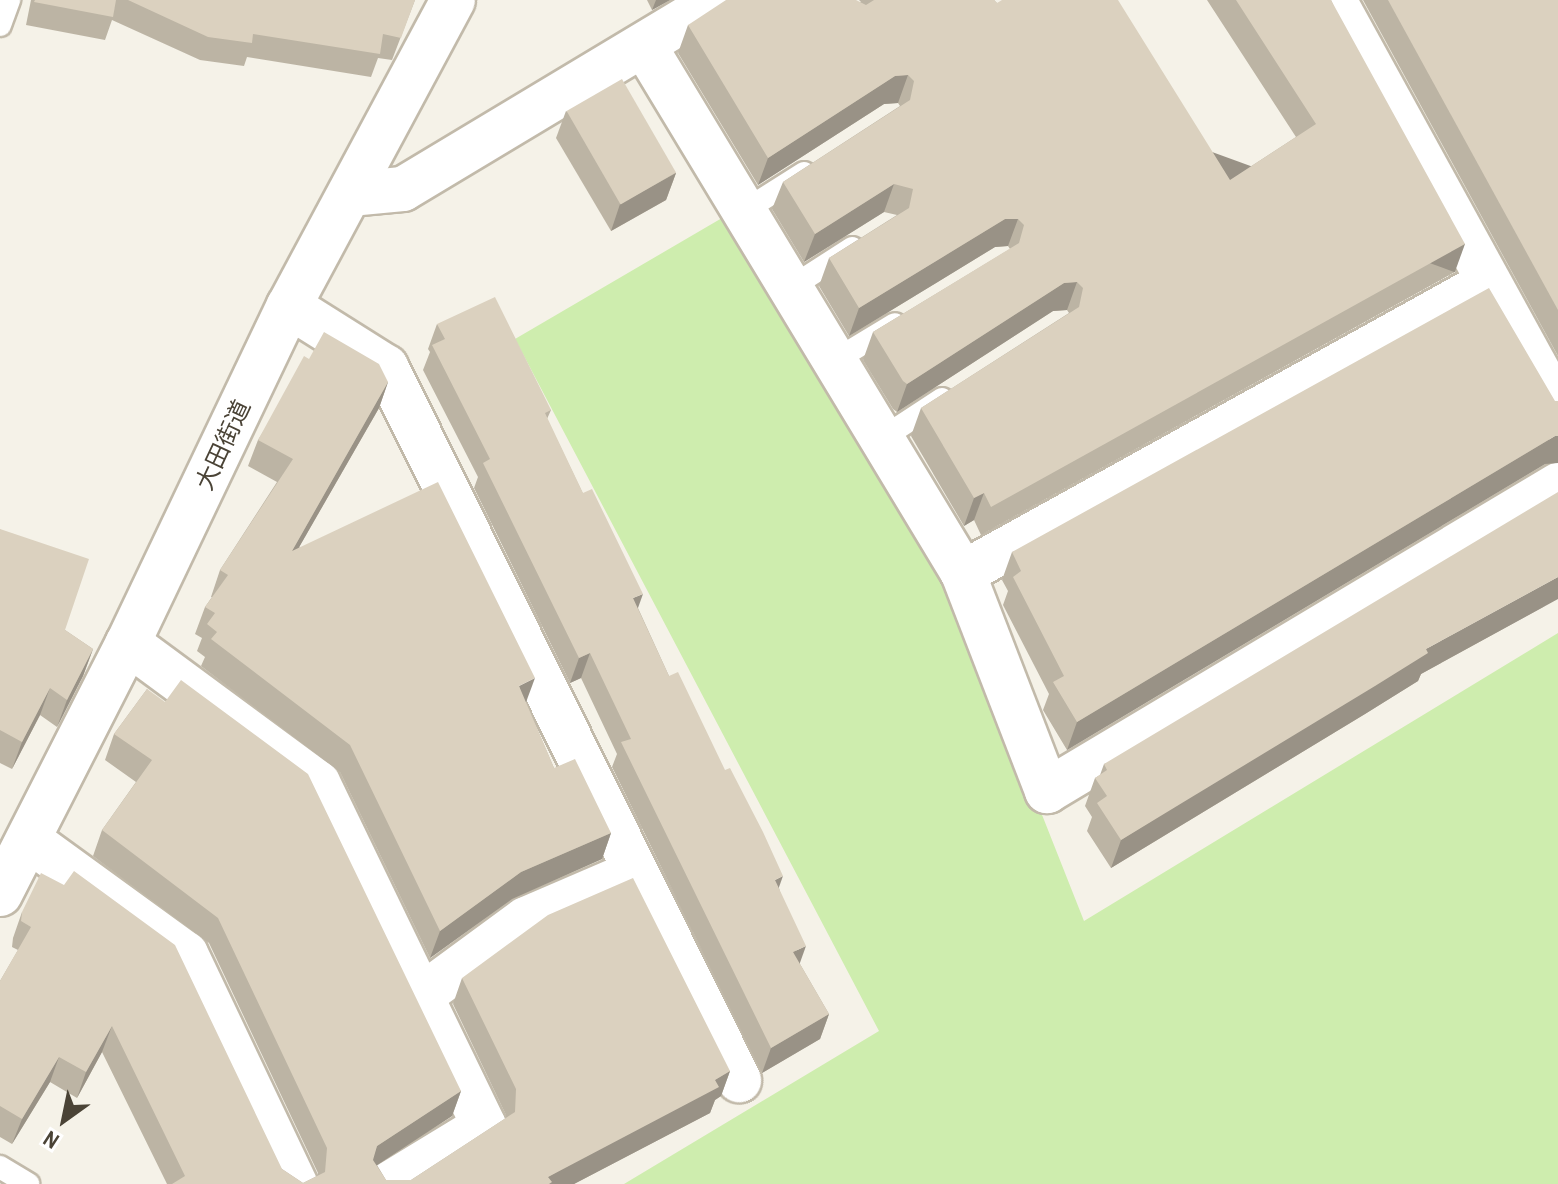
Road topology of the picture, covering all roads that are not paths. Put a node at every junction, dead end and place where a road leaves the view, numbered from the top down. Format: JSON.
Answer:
{"nodes":[{"id":1,"x":9,"y":0,"type":"edge"},
{"id":2,"x":453,"y":0,"type":"edge"},
{"id":3,"x":717,"y":0,"type":"edge"},
{"id":4,"x":1334,"y":0,"type":"edge"},
{"id":5,"x":0,"y":25,"type":"edge"},
{"id":6,"x":645,"y":47,"type":"junction"},
{"id":7,"x":825,"y":159,"type":"edge"},
{"id":8,"x":350,"y":194,"type":"junction"},
{"id":9,"x":744,"y":211,"type":"junction"},
{"id":10,"x":878,"y":232,"type":"edge"},
{"id":11,"x":1487,"y":283,"type":"junction"},
{"id":12,"x":790,"y":288,"type":"junction"},
{"id":13,"x":289,"y":306,"type":"junction"},
{"id":14,"x":912,"y":314,"type":"edge"},
{"id":15,"x":834,"y":361,"type":"junction"},
{"id":16,"x":958,"y":389,"type":"edge"},
{"id":17,"x":1558,"y":408,"type":"edge"},
{"id":18,"x":881,"y":439,"type":"junction"},
{"id":19,"x":1558,"y":485,"type":"edge"},
{"id":20,"x":963,"y":573,"type":"junction"},
{"id":21,"x":128,"y":643,"type":"junction"},
{"id":22,"x":29,"y":840,"type":"junction"},
{"id":23,"x":633,"y":873,"type":"junction"},
{"id":24,"x":0,"y":894,"type":"edge"},
{"id":25,"x":421,"y":996,"type":"junction"},
{"id":26,"x":739,"y":1080,"type":"dead end"},
{"id":27,"x":0,"y":1167,"type":"edge"},
{"id":28,"x":28,"y":1184,"type":"edge"},
{"id":29,"x":295,"y":1184,"type":"edge"},
{"id":30,"x":389,"y":1184,"type":"edge"}],
"edges":[{"from":1,"to":5,"type":"lane"},
{"from":2,"to":8,"type":"street","name":"大田街道"},
{"from":3,"to":6,"type":"street"},
{"from":4,"to":11,"type":"street"},
{"from":6,"to":8,"type":"street"},
{"from":6,"to":9,"type":"street"},
{"from":7,"to":9,"type":"lane"},
{"from":8,"to":13,"type":"street","name":"大田街道"},
{"from":9,"to":12,"type":"street"},
{"from":10,"to":12,"type":"lane"},
{"from":11,"to":17,"type":"street"},
{"from":11,"to":20,"type":"street"},
{"from":12,"to":15,"type":"street"},
{"from":13,"to":21,"type":"street","name":"大田街道"},
{"from":13,"to":23,"type":"street"},
{"from":14,"to":15,"type":"lane"},
{"from":15,"to":18,"type":"street"},
{"from":16,"to":18,"type":"lane"},
{"from":18,"to":20,"type":"street"},
{"from":19,"to":20,"type":"street"},
{"from":21,"to":22,"type":"street","name":"大田街道"},
{"from":21,"to":25,"type":"street"},
{"from":22,"to":24,"type":"street","name":"大田街道"},
{"from":22,"to":29,"type":"street"},
{"from":23,"to":25,"type":"street"},
{"from":23,"to":26,"type":"street"},
{"from":25,"to":30,"type":"street"},
{"from":27,"to":28,"type":"lane"}]}
